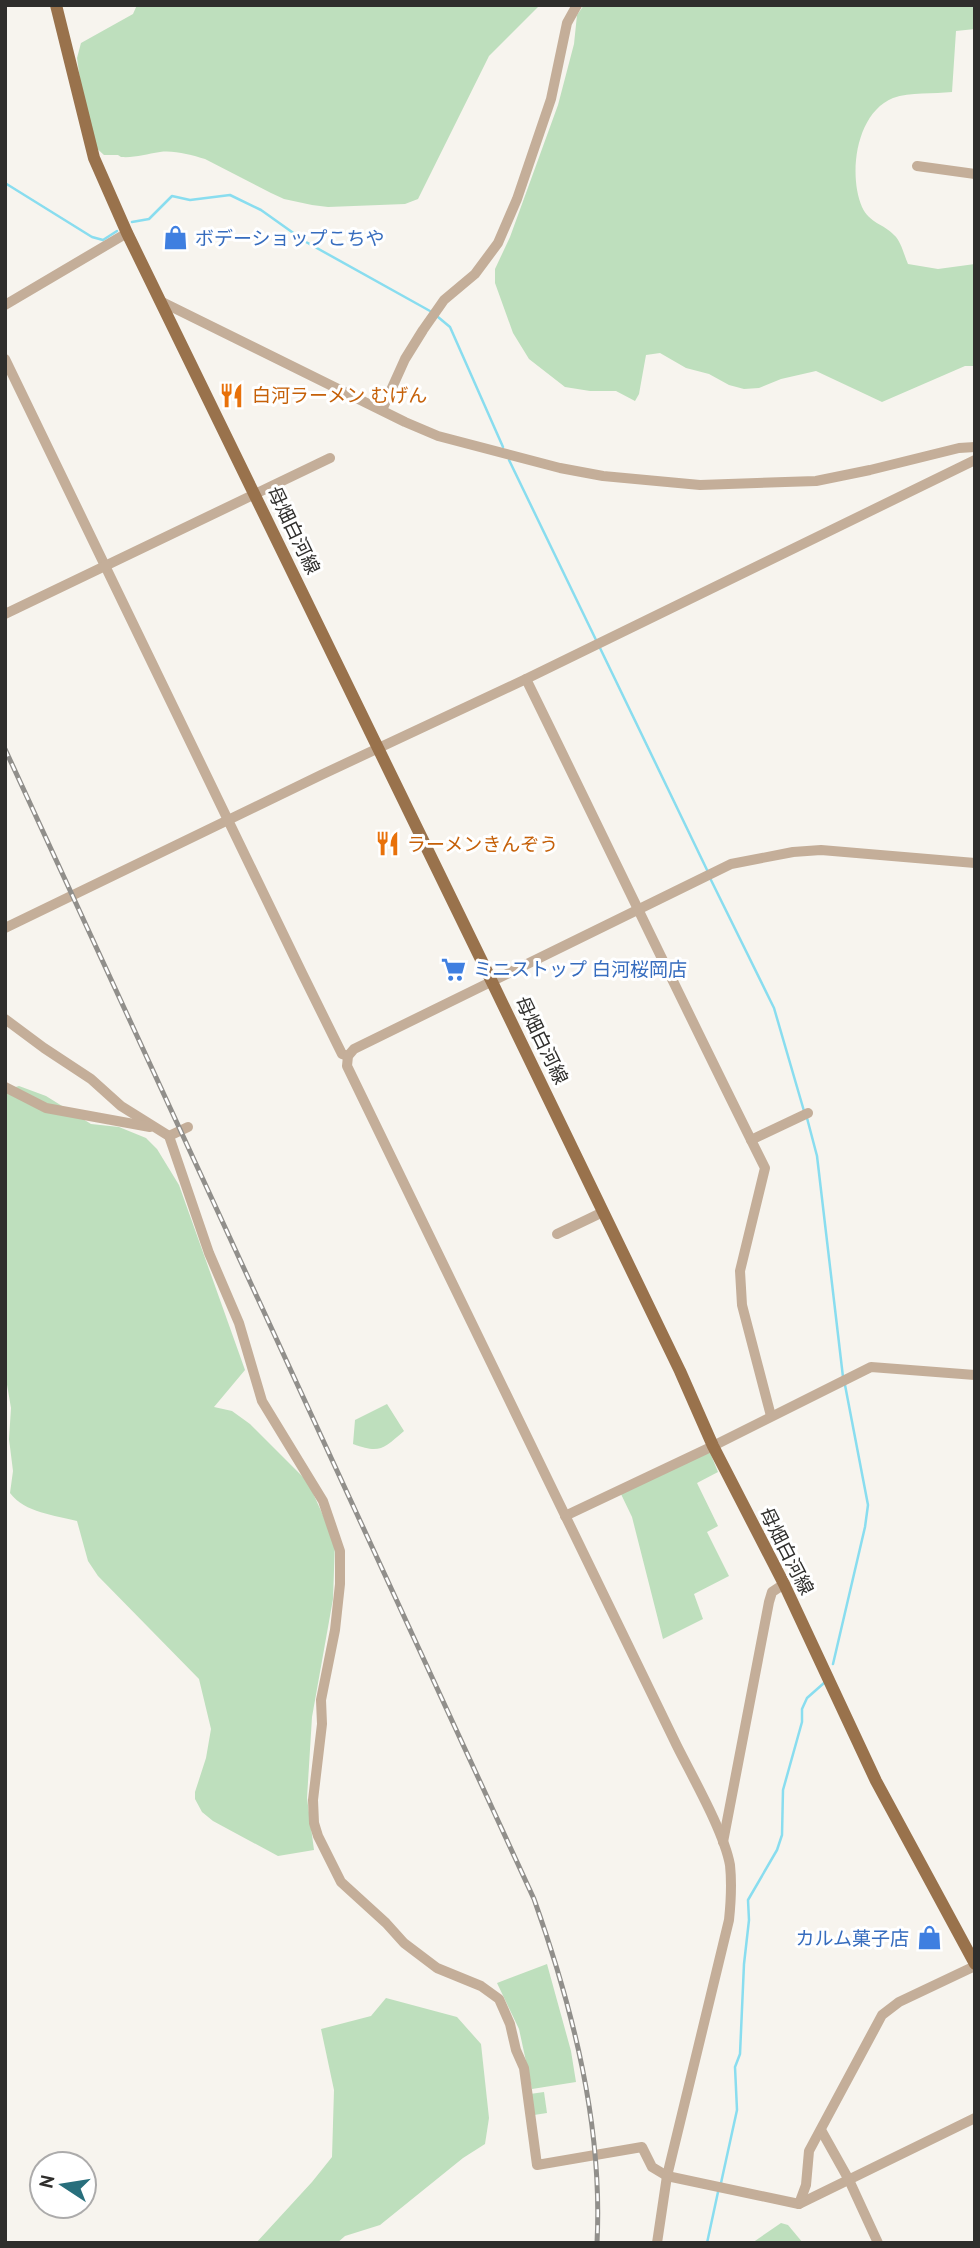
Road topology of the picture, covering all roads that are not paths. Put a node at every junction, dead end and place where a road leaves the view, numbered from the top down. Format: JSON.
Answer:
{"nodes":[{"id":1,"x":55,"y":5,"type":"edge"},
{"id":2,"x":577,"y":5,"type":"edge"},
{"id":3,"x":917,"y":166,"type":"dead end"},
{"id":4,"x":975,"y":174,"type":"edge"},
{"id":5,"x":127,"y":233,"type":"junction"},
{"id":6,"x":162,"y":302,"type":"junction"},
{"id":7,"x":5,"y":305,"type":"edge"},
{"id":8,"x":5,"y":359,"type":"edge"},
{"id":9,"x":382,"y":410,"type":"junction"},
{"id":10,"x":975,"y":447,"type":"edge"},
{"id":11,"x":330,"y":458,"type":"dead end"},
{"id":12,"x":975,"y":460,"type":"edge"},
{"id":13,"x":255,"y":494,"type":"junction"},
{"id":14,"x":105,"y":566,"type":"junction"},
{"id":15,"x":5,"y":614,"type":"edge"},
{"id":16,"x":526,"y":679,"type":"junction"},
{"id":17,"x":379,"y":748,"type":"junction"},
{"id":18,"x":229,"y":821,"type":"junction"},
{"id":19,"x":975,"y":863,"type":"edge"},
{"id":20,"x":639,"y":910,"type":"junction"},
{"id":21,"x":5,"y":928,"type":"edge"},
{"id":22,"x":492,"y":982,"type":"junction"},
{"id":23,"x":5,"y":1018,"type":"edge"},
{"id":24,"x":348,"y":1056,"type":"junction"},
{"id":25,"x":5,"y":1087,"type":"edge"},
{"id":26,"x":808,"y":1113,"type":"dead end"},
{"id":27,"x":188,"y":1127,"type":"dead end"},
{"id":28,"x":155,"y":1128,"type":"junction"},
{"id":29,"x":169,"y":1136,"type":"junction"},
{"id":30,"x":751,"y":1140,"type":"junction"},
{"id":31,"x":603,"y":1212,"type":"junction"},
{"id":32,"x":557,"y":1234,"type":"dead end"},
{"id":33,"x":975,"y":1375,"type":"edge"},
{"id":34,"x":771,"y":1416,"type":"junction"},
{"id":35,"x":713,"y":1446,"type":"junction"},
{"id":36,"x":565,"y":1516,"type":"junction"},
{"id":37,"x":783,"y":1584,"type":"junction"},
{"id":38,"x":723,"y":1842,"type":"junction"},
{"id":39,"x":975,"y":1965,"type":"edge"},
{"id":40,"x":975,"y":2119,"type":"edge"},
{"id":41,"x":821,"y":2130,"type":"junction"},
{"id":42,"x":667,"y":2176,"type":"junction"},
{"id":43,"x":849,"y":2180,"type":"junction"},
{"id":44,"x":799,"y":2204,"type":"junction"},
{"id":45,"x":657,"y":2243,"type":"edge"},
{"id":46,"x":878,"y":2243,"type":"edge"}],
"edges":[{"from":1,"to":5,"type":"main road","name":"母畑白河線"},
{"from":2,"to":9,"type":"street"},
{"from":3,"to":4,"type":"street"},
{"from":5,"to":6,"type":"main road","name":"母畑白河線"},
{"from":5,"to":7,"type":"street"},
{"from":6,"to":9,"type":"street"},
{"from":6,"to":13,"type":"main road","name":"母畑白河線"},
{"from":8,"to":14,"type":"street"},
{"from":9,"to":10,"type":"street"},
{"from":11,"to":13,"type":"street"},
{"from":12,"to":16,"type":"street"},
{"from":13,"to":14,"type":"street"},
{"from":13,"to":17,"type":"main road","name":"母畑白河線"},
{"from":14,"to":15,"type":"street"},
{"from":14,"to":18,"type":"street"},
{"from":16,"to":17,"type":"street"},
{"from":16,"to":20,"type":"street"},
{"from":17,"to":18,"type":"street"},
{"from":17,"to":22,"type":"main road","name":"母畑白河線"},
{"from":18,"to":21,"type":"street"},
{"from":18,"to":24,"type":"street"},
{"from":19,"to":20,"type":"street"},
{"from":20,"to":22,"type":"street"},
{"from":20,"to":30,"type":"street"},
{"from":22,"to":24,"type":"street"},
{"from":22,"to":31,"type":"main road","name":"母畑白河線"},
{"from":23,"to":28,"type":"street"},
{"from":24,"to":36,"type":"street"},
{"from":25,"to":28,"type":"street"},
{"from":26,"to":30,"type":"street"},
{"from":27,"to":29,"type":"street"},
{"from":28,"to":29,"type":"street"},
{"from":29,"to":42,"type":"street"},
{"from":30,"to":34,"type":"street"},
{"from":31,"to":32,"type":"street"},
{"from":31,"to":35,"type":"main road","name":"母畑白河線"},
{"from":33,"to":34,"type":"street"},
{"from":34,"to":35,"type":"street"},
{"from":35,"to":36,"type":"street"},
{"from":35,"to":37,"type":"main road","name":"母畑白河線"},
{"from":36,"to":38,"type":"street"},
{"from":37,"to":38,"type":"street"},
{"from":37,"to":39,"type":"main road","name":"母畑白河線"},
{"from":38,"to":42,"type":"street"},
{"from":39,"to":41,"type":"street"},
{"from":40,"to":43,"type":"street"},
{"from":41,"to":43,"type":"street"},
{"from":41,"to":44,"type":"street"},
{"from":42,"to":44,"type":"street"},
{"from":42,"to":45,"type":"street"},
{"from":43,"to":44,"type":"street"},
{"from":43,"to":46,"type":"street"}]}
